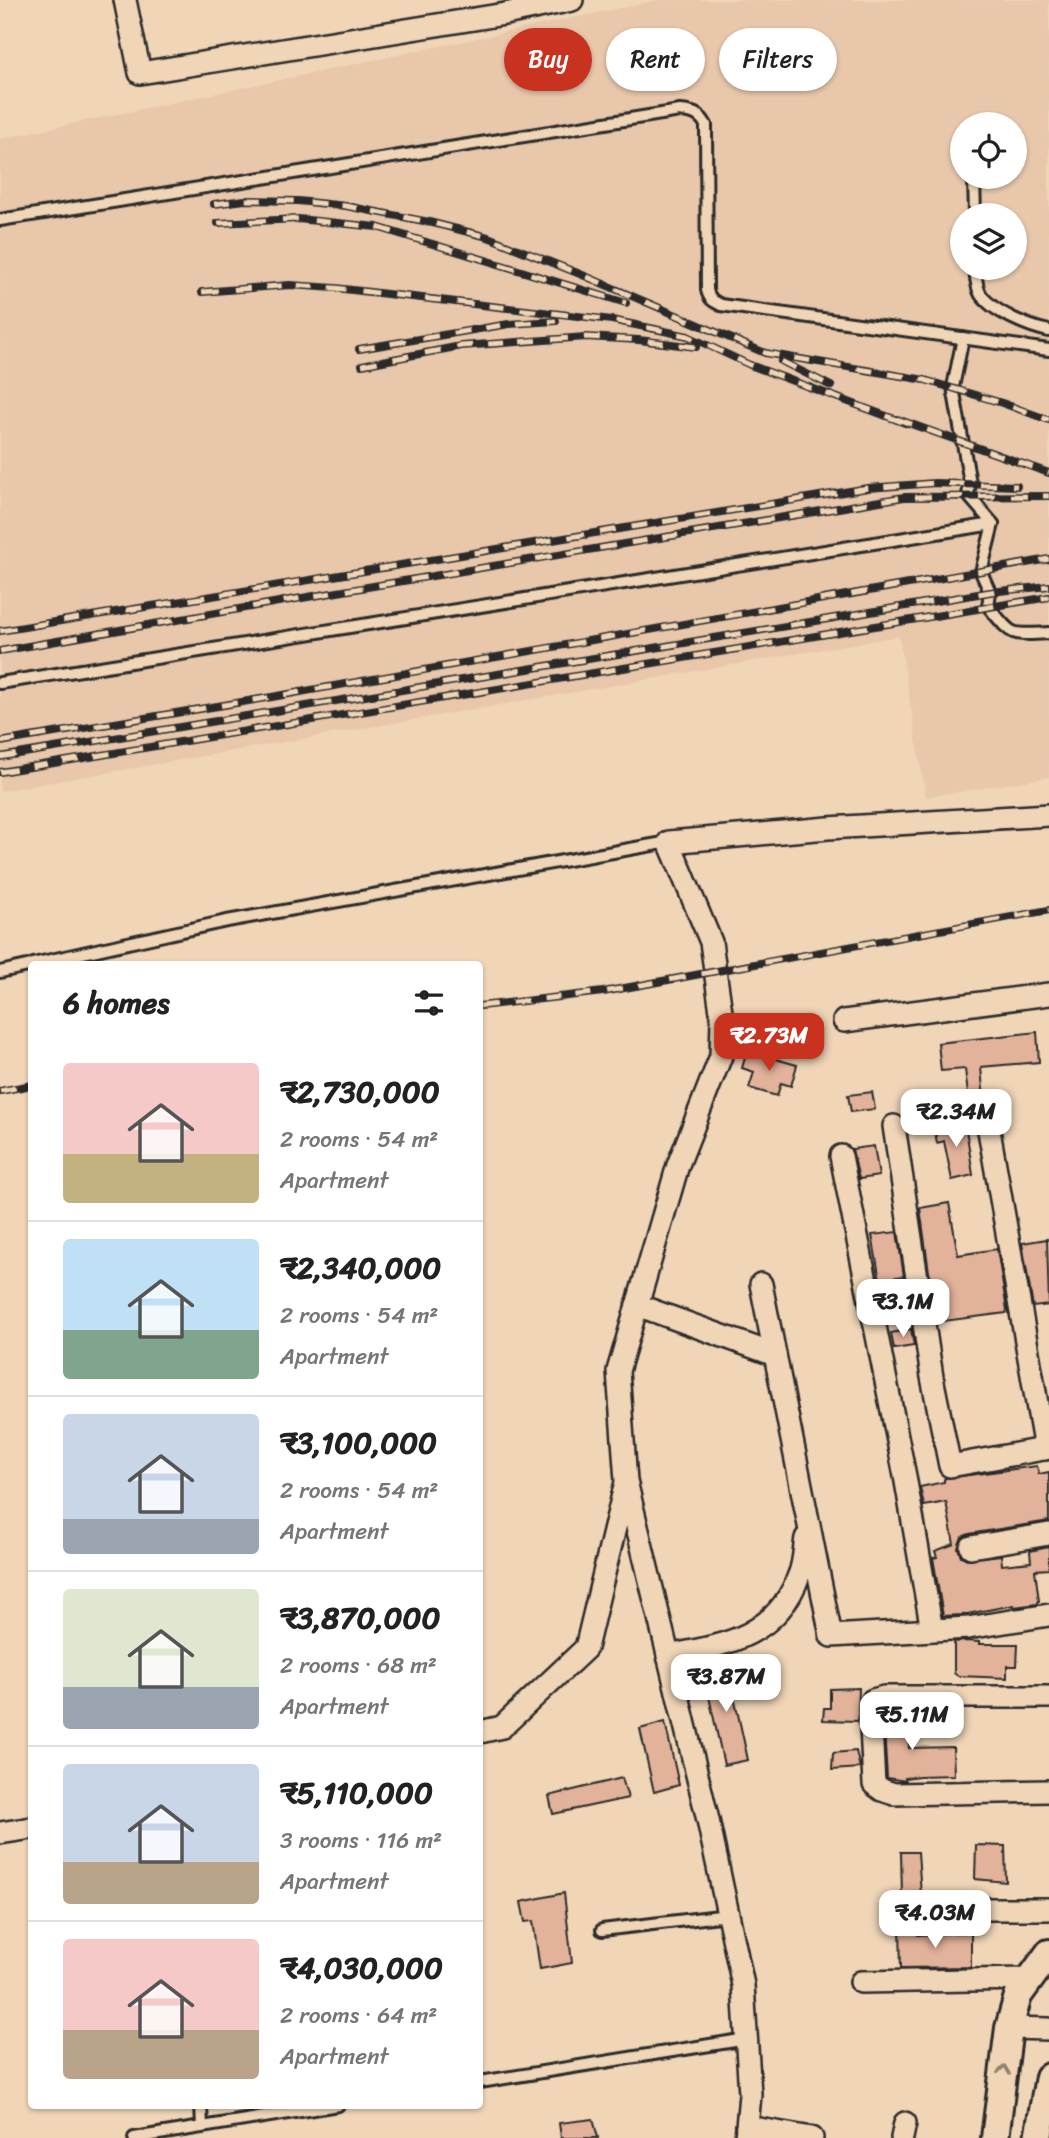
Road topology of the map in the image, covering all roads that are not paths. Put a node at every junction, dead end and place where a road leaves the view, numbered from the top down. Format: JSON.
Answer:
{"nodes":[{"id":1,"x":125,"y":0,"type":"edge"},
{"id":2,"x":572,"y":0,"type":"edge"},
{"id":3,"x":0,"y":220,"type":"edge"},
{"id":4,"x":976,"y":280,"type":"edge"},
{"id":5,"x":1049,"y":331,"type":"edge"},
{"id":6,"x":963,"y":338,"type":"junction"},
{"id":7,"x":1049,"y":350,"type":"edge"},
{"id":8,"x":993,"y":524,"type":"junction"},
{"id":9,"x":1049,"y":634,"type":"edge"},
{"id":10,"x":0,"y":683,"type":"edge"},
{"id":11,"x":1049,"y":815,"type":"edge"},
{"id":12,"x":669,"y":842,"type":"junction"},
{"id":13,"x":46,"y":961,"type":"edge"},
{"id":14,"x":28,"y":965,"type":"edge"},
{"id":15,"x":0,"y":972,"type":"edge"},
{"id":16,"x":1049,"y":994,"type":"edge"},
{"id":17,"x":844,"y":1021,"type":"dead end"},
{"id":18,"x":988,"y":1125,"type":"dead end"},
{"id":19,"x":894,"y":1126,"type":"dead end"},
{"id":20,"x":841,"y":1156,"type":"dead end"},
{"id":21,"x":761,"y":1284,"type":"dead end"},
{"id":22,"x":637,"y":1306,"type":"junction"},
{"id":23,"x":775,"y":1355,"type":"junction"},
{"id":24,"x":1047,"y":1448,"type":"edge"},
{"id":25,"x":626,"y":1480,"type":"junction"},
{"id":26,"x":808,"y":1524,"type":"junction"},
{"id":27,"x":1049,"y":1534,"type":"edge"},
{"id":28,"x":971,"y":1547,"type":"dead end"},
{"id":29,"x":1049,"y":1615,"type":"edge"},
{"id":30,"x":932,"y":1630,"type":"junction"},
{"id":31,"x":668,"y":1656,"type":"junction"},
{"id":32,"x":1049,"y":1697,"type":"edge"},
{"id":33,"x":483,"y":1731,"type":"edge"},
{"id":34,"x":1049,"y":1791,"type":"edge"},
{"id":35,"x":28,"y":1829,"type":"edge"},
{"id":36,"x":0,"y":1833,"type":"edge"},
{"id":37,"x":897,"y":1909,"type":"dead end"},
{"id":38,"x":1049,"y":1909,"type":"edge"},
{"id":39,"x":728,"y":1915,"type":"junction"},
{"id":40,"x":602,"y":1930,"type":"dead end"},
{"id":41,"x":1049,"y":1953,"type":"edge"},
{"id":42,"x":1030,"y":1979,"type":"junction"},
{"id":43,"x":861,"y":1982,"type":"dead end"},
{"id":44,"x":1009,"y":2028,"type":"junction"},
{"id":45,"x":1049,"y":2029,"type":"edge"},
{"id":46,"x":747,"y":2039,"type":"junction"},
{"id":47,"x":1049,"y":2077,"type":"edge"},
{"id":48,"x":483,"y":2082,"type":"edge"},
{"id":49,"x":201,"y":2109,"type":"edge"},
{"id":50,"x":313,"y":2109,"type":"edge"},
{"id":51,"x":202,"y":2127,"type":"junction"},
{"id":52,"x":747,"y":2133,"type":"edge"},
{"id":53,"x":135,"y":2138,"type":"edge"},
{"id":54,"x":812,"y":2138,"type":"edge"},
{"id":55,"x":996,"y":2138,"type":"edge"},
{"id":56,"x":1038,"y":2138,"type":"edge"}],
"edges":[{"from":1,"to":2,"type":"street"},
{"from":3,"to":6,"type":"lane"},
{"from":4,"to":5,"type":"lane"},
{"from":6,"to":7,"type":"lane"},
{"from":6,"to":8,"type":"lane"},
{"from":8,"to":9,"type":"lane"},
{"from":8,"to":10,"type":"lane"},
{"from":11,"to":12,"type":"street"},
{"from":12,"to":13,"type":"lane"},
{"from":12,"to":22,"type":"street"},
{"from":14,"to":15,"type":"lane"},
{"from":16,"to":17,"type":"street"},
{"from":18,"to":24,"type":"street"},
{"from":19,"to":24,"type":"street"},
{"from":20,"to":30,"type":"street"},
{"from":21,"to":23,"type":"street"},
{"from":22,"to":23,"type":"street"},
{"from":22,"to":25,"type":"street"},
{"from":23,"to":26,"type":"street"},
{"from":25,"to":31,"type":"street"},
{"from":25,"to":33,"type":"street"},
{"from":26,"to":30,"type":"street"},
{"from":26,"to":31,"type":"street"},
{"from":27,"to":28,"type":"street"},
{"from":29,"to":30,"type":"street"},
{"from":31,"to":39,"type":"street"},
{"from":32,"to":34,"type":"street"},
{"from":35,"to":36,"type":"street"},
{"from":37,"to":38,"type":"street"},
{"from":39,"to":40,"type":"lane"},
{"from":39,"to":46,"type":"street"},
{"from":41,"to":42,"type":"street"},
{"from":42,"to":43,"type":"street"},
{"from":42,"to":44,"type":"street"},
{"from":44,"to":45,"type":"street"},
{"from":55,"to":44,"type":"street","one_way":true},
{"from":46,"to":48,"type":"lane"},
{"from":46,"to":52,"type":"street"},
{"from":47,"to":56,"type":"street"},
{"from":49,"to":51,"type":"lane"},
{"from":50,"to":51,"type":"lane"},
{"from":51,"to":53,"type":"lane"},
{"from":52,"to":54,"type":"street"}]}
